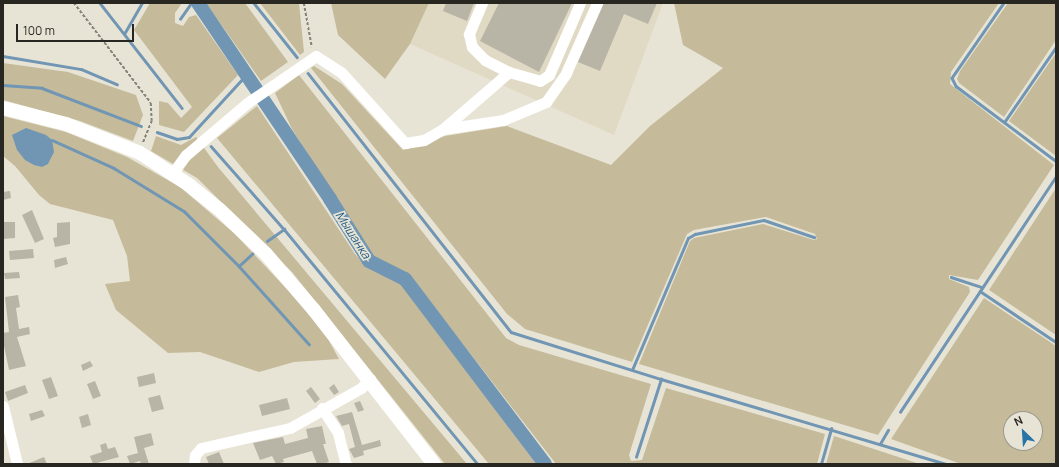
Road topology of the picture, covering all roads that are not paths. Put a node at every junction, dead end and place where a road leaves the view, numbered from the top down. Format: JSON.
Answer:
{"nodes":[{"id":1,"x":482,"y":3,"type":"edge"},
{"id":2,"x":580,"y":3,"type":"edge"},
{"id":3,"x":597,"y":3,"type":"edge"},
{"id":4,"x":509,"y":72,"type":"junction"},
{"id":5,"x":3,"y":108,"type":"edge"},
{"id":6,"x":444,"y":129,"type":"junction"},
{"id":7,"x":172,"y":174,"type":"junction"},
{"id":8,"x":370,"y":379,"type":"junction"},
{"id":9,"x":3,"y":406,"type":"edge"},
{"id":10,"x":322,"y":408,"type":"junction"},
{"id":11,"x":16,"y":464,"type":"edge"},
{"id":12,"x":194,"y":464,"type":"edge"},
{"id":13,"x":346,"y":464,"type":"edge"},
{"id":14,"x":434,"y":464,"type":"edge"}],
"edges":[{"from":1,"to":4,"type":"street"},
{"from":2,"to":4,"type":"street"},
{"from":3,"to":6,"type":"street"},
{"from":4,"to":6,"type":"street"},
{"from":5,"to":7,"type":"main road"},
{"from":6,"to":7,"type":"street"},
{"from":7,"to":8,"type":"main road"},
{"from":8,"to":10,"type":"street"},
{"from":8,"to":14,"type":"main road"},
{"from":9,"to":11,"type":"street"},
{"from":10,"to":12,"type":"street"},
{"from":10,"to":13,"type":"street"}]}
